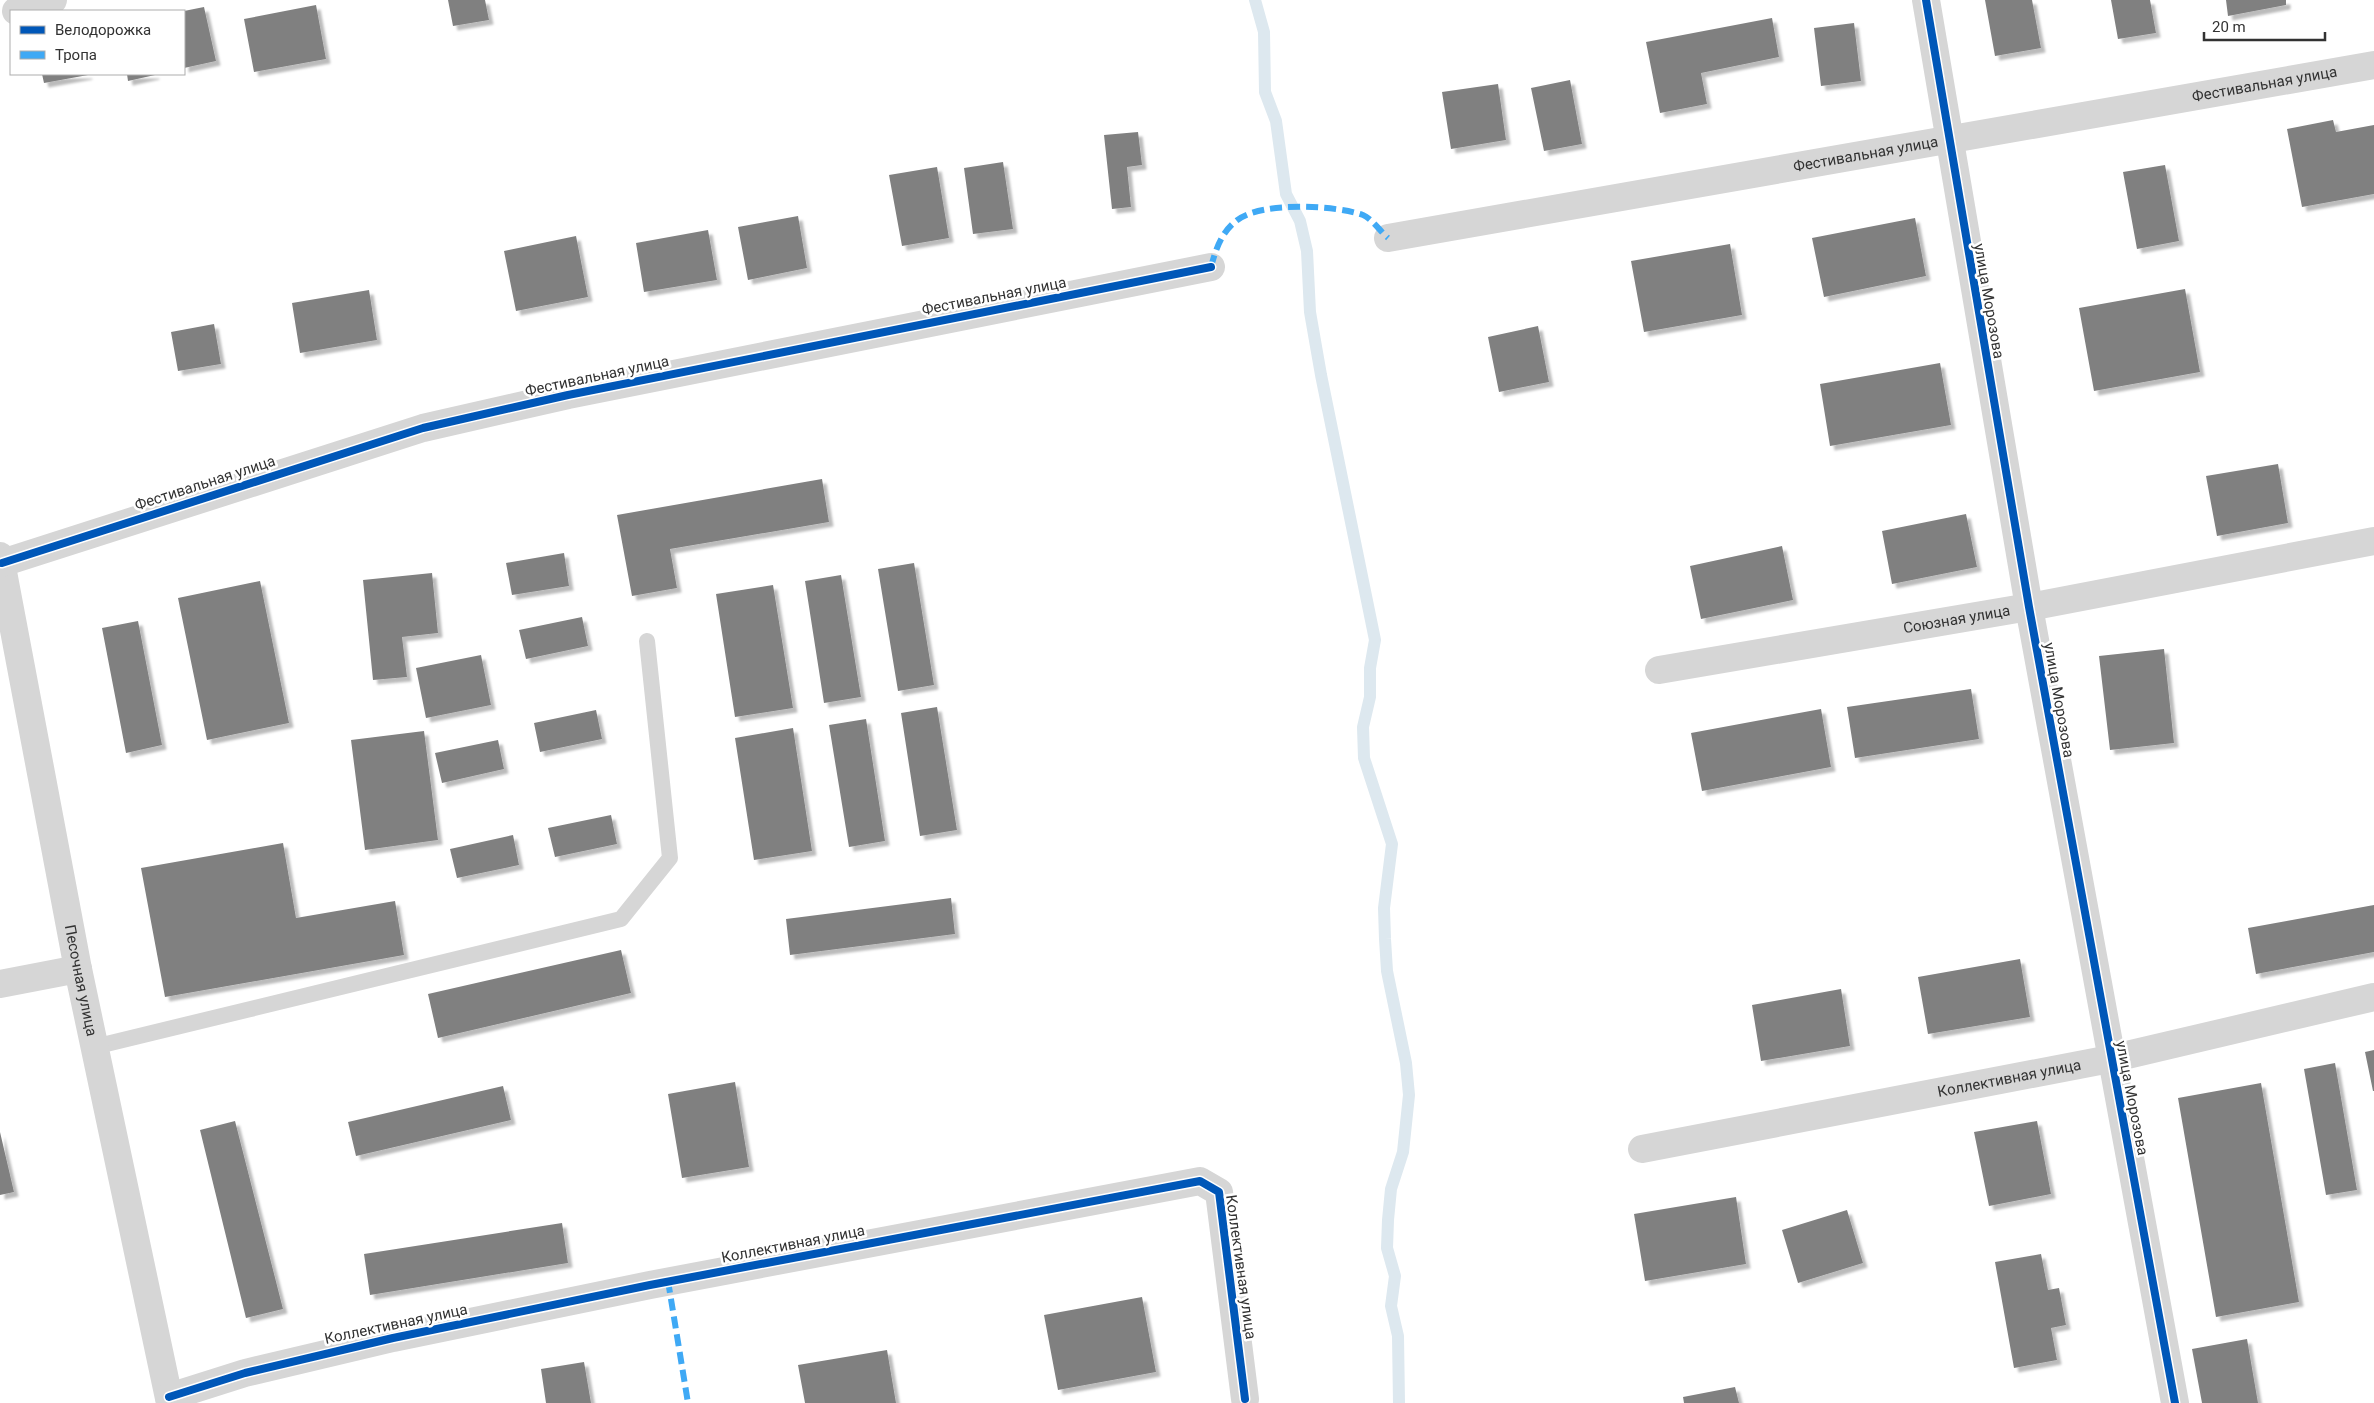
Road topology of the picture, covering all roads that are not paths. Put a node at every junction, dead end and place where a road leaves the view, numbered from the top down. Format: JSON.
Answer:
{"nodes":[{"id":1,"x":53,"y":0,"type":"edge"},
{"id":2,"x":1926,"y":0,"type":"edge"},
{"id":3,"x":19,"y":10,"type":"edge"},
{"id":4,"x":2374,"y":65,"type":"edge"},
{"id":5,"x":1949,"y":141,"type":"junction"},
{"id":6,"x":1388,"y":238,"type":"dead end"},
{"id":7,"x":1211,"y":267,"type":"dead end"},
{"id":8,"x":2374,"y":541,"type":"edge"},
{"id":9,"x":1,"y":560,"type":"edge"},
{"id":10,"x":2028,"y":607,"type":"junction"},
{"id":11,"x":647,"y":641,"type":"dead end"},
{"id":12,"x":1659,"y":670,"type":"dead end"},
{"id":13,"x":78,"y":968,"type":"junction"},
{"id":14,"x":0,"y":984,"type":"edge"},
{"id":15,"x":2374,"y":997,"type":"edge"},
{"id":16,"x":94,"y":1047,"type":"junction"},
{"id":17,"x":2110,"y":1058,"type":"junction"},
{"id":18,"x":1642,"y":1149,"type":"dead end"},
{"id":19,"x":1244,"y":1399,"type":"dead end"},
{"id":20,"x":170,"y":1400,"type":"edge"},
{"id":21,"x":2175,"y":1403,"type":"edge"}],
"edges":[{"from":1,"to":3,"type":"street"},
{"from":2,"to":5,"type":"street","name":"улица Морозова"},
{"from":4,"to":5,"type":"street","name":"Фестивальная улица"},
{"from":5,"to":6,"type":"street","name":"Фестивальная улица"},
{"from":5,"to":10,"type":"street","name":"улица Морозова"},
{"from":7,"to":9,"type":"street","name":"Фестивальная улица"},
{"from":8,"to":10,"type":"street","name":"Союзная улица"},
{"from":9,"to":13,"type":"street","name":"Песочная улица"},
{"from":10,"to":12,"type":"street","name":"Союзная улица"},
{"from":10,"to":17,"type":"street","name":"улица Морозова"},
{"from":11,"to":16,"type":"lane"},
{"from":13,"to":14,"type":"street"},
{"from":13,"to":16,"type":"street","name":"Песочная улица"},
{"from":15,"to":17,"type":"street","name":"Коллективная улица"},
{"from":16,"to":20,"type":"street","name":"Песочная улица"},
{"from":17,"to":18,"type":"street","name":"Коллективная улица"},
{"from":17,"to":21,"type":"street","name":"улица Морозова"},
{"from":19,"to":20,"type":"street","name":"Коллективная улица"}]}
